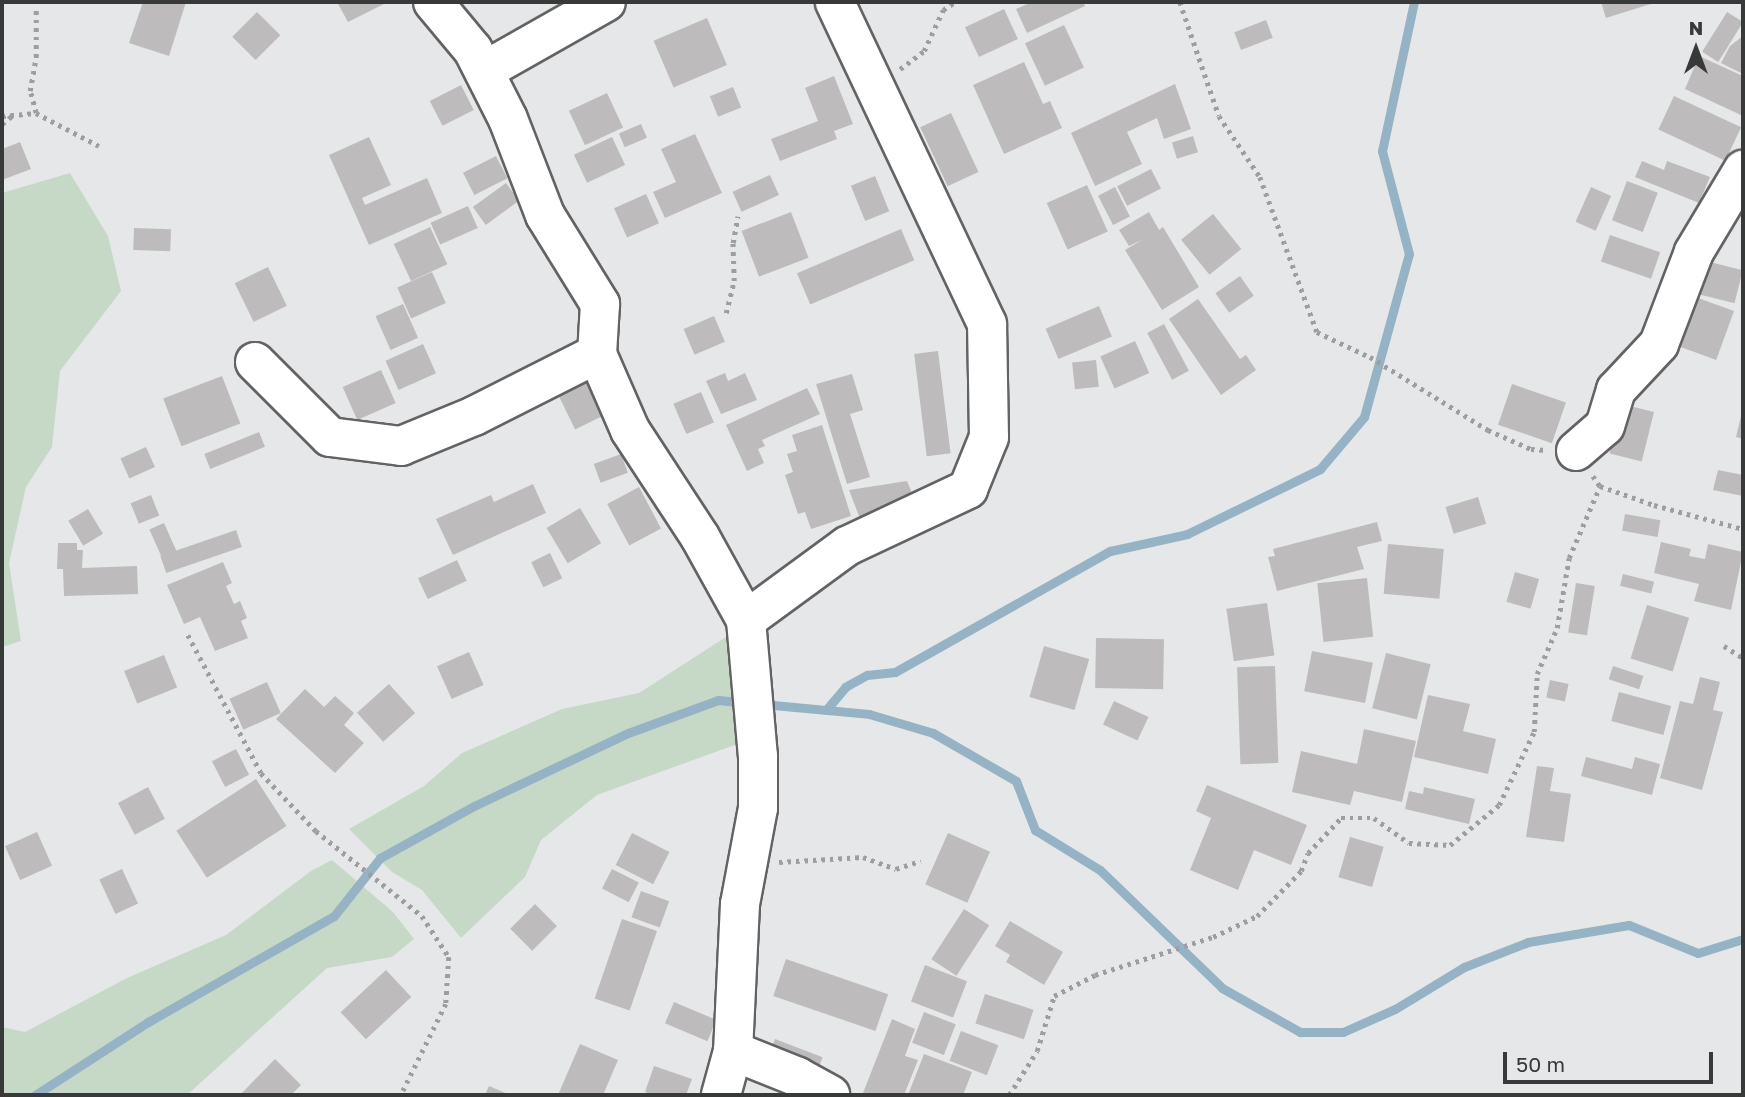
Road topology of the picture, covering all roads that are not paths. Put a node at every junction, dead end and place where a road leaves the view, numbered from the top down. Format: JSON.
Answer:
{"nodes":[{"id":1,"x":433,"y":2,"type":"edge"},
{"id":2,"x":606,"y":2,"type":"edge"},
{"id":3,"x":835,"y":2,"type":"edge"},
{"id":4,"x":484,"y":71,"type":"junction"},
{"id":5,"x":1743,"y":170,"type":"edge"},
{"id":6,"x":597,"y":354,"type":"junction"},
{"id":7,"x":255,"y":362,"type":"dead end"},
{"id":8,"x":1576,"y":451,"type":"road end"},
{"id":9,"x":746,"y":620,"type":"junction"},
{"id":10,"x":733,"y":1051,"type":"junction"},
{"id":11,"x":721,"y":1095,"type":"edge"},
{"id":12,"x":830,"y":1095,"type":"edge"}],
"edges":[{"from":1,"to":4,"type":"street"},
{"from":2,"to":4,"type":"street"},
{"from":3,"to":9,"type":"street"},
{"from":4,"to":6,"type":"street"},
{"from":5,"to":8,"type":"street"},
{"from":6,"to":7,"type":"street"},
{"from":6,"to":9,"type":"street"},
{"from":9,"to":10,"type":"street"},
{"from":10,"to":11,"type":"street"},
{"from":10,"to":12,"type":"street"}]}
